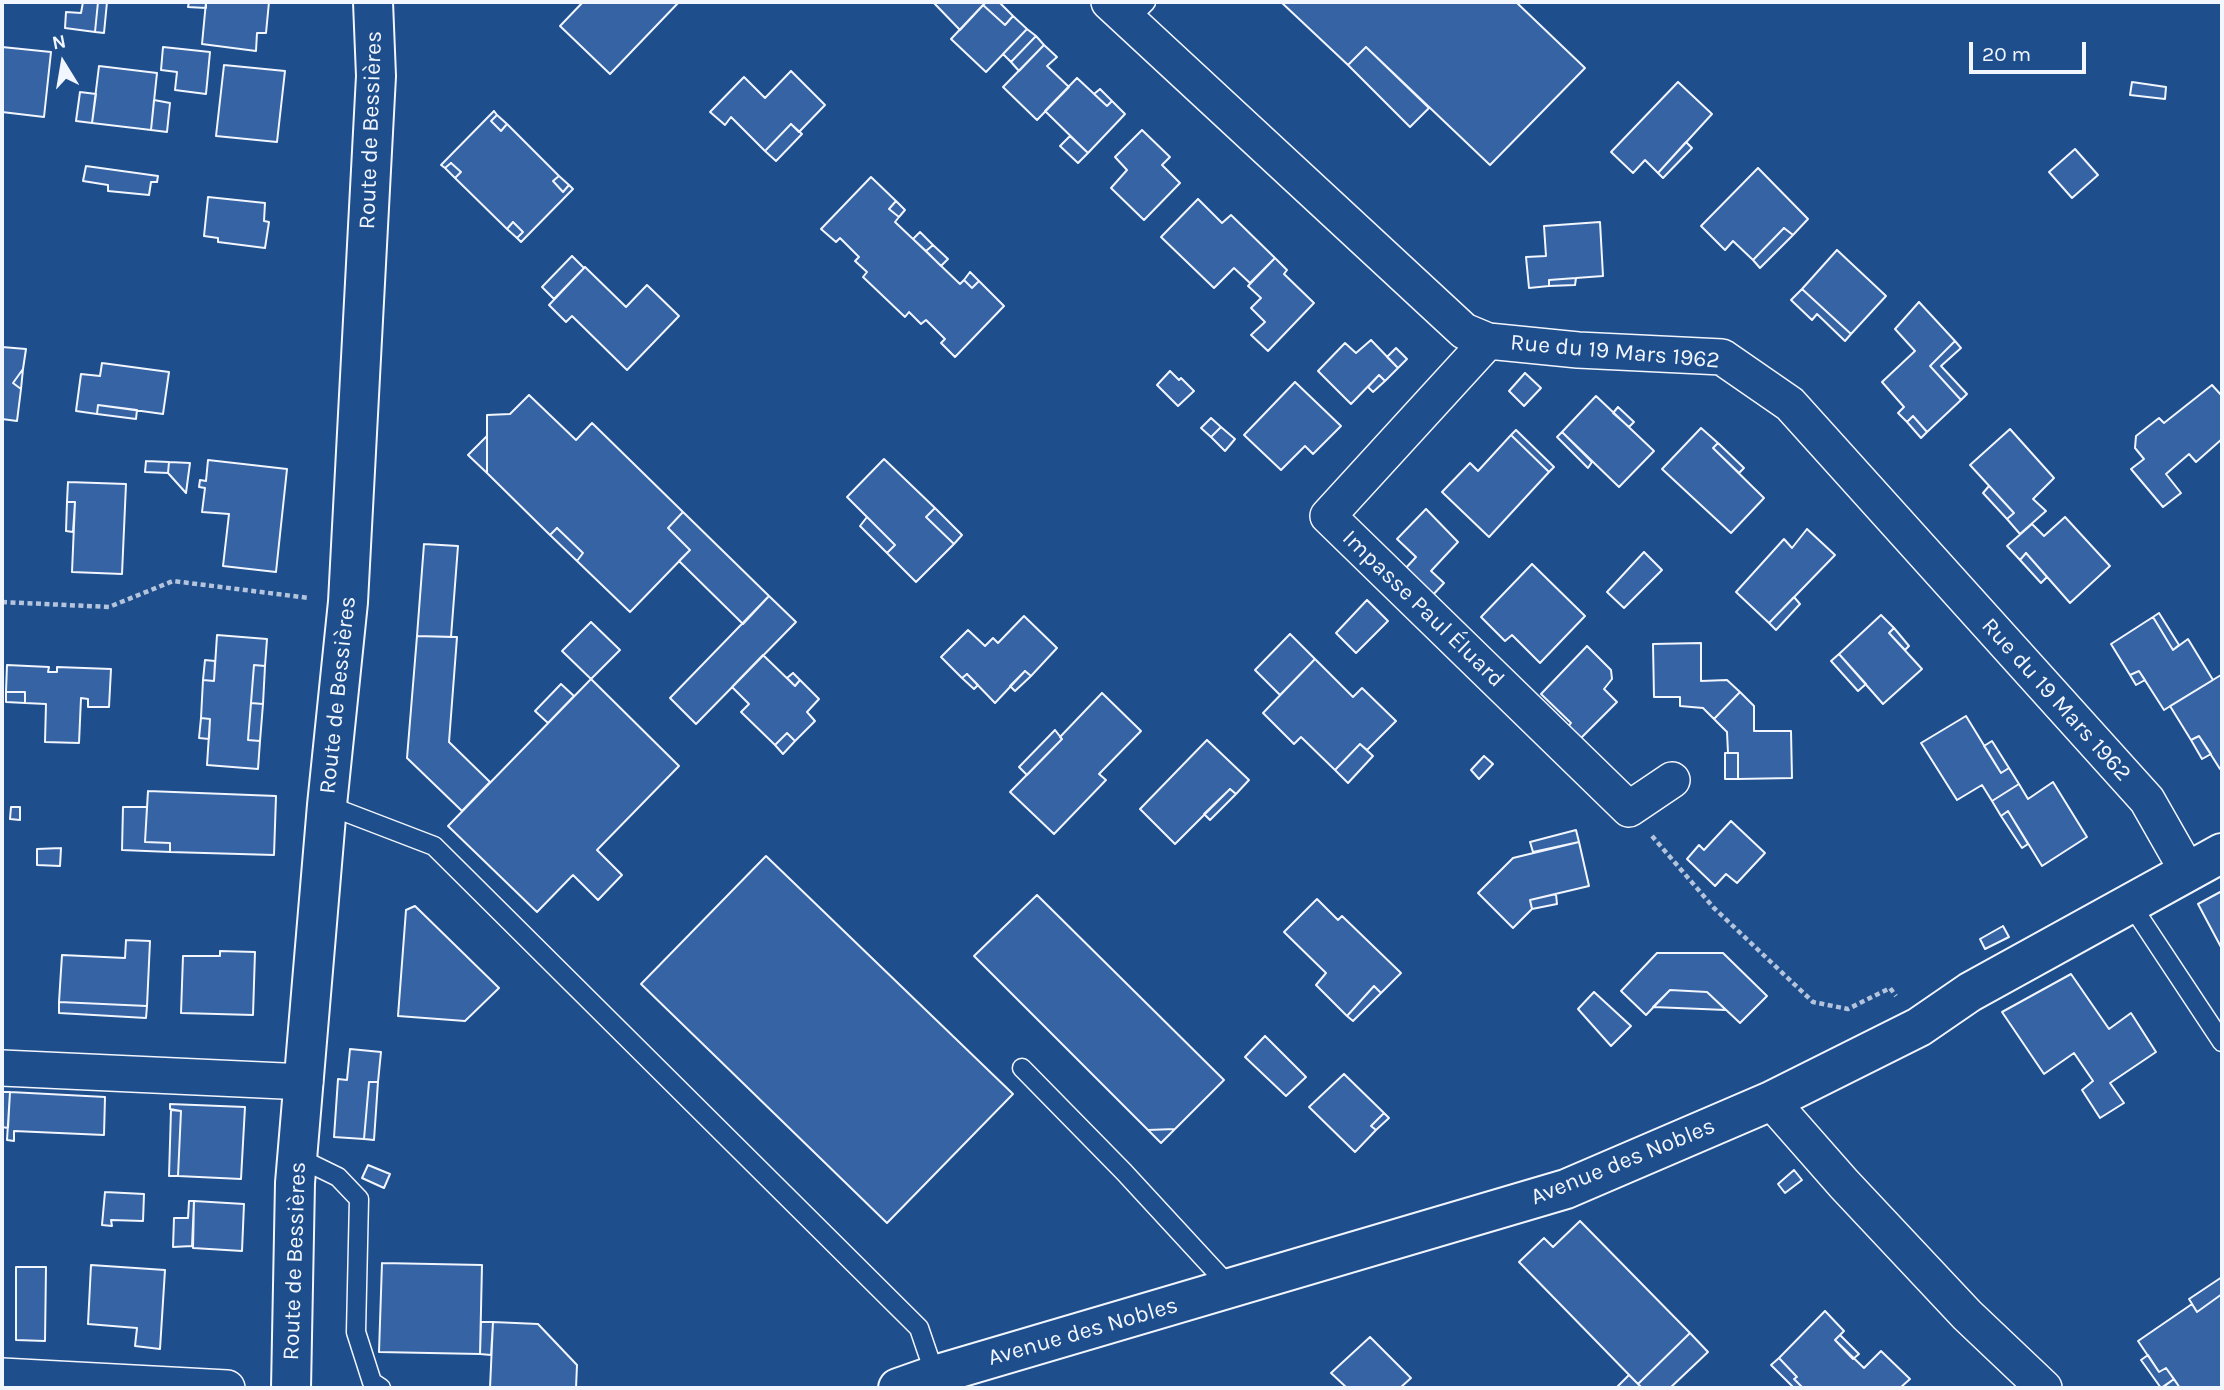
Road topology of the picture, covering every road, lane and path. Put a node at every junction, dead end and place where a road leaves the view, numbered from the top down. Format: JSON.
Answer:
{"nodes":[{"id":1,"x":373,"y":2,"type":"edge"},
{"id":2,"x":1128,"y":8,"type":"edge"},
{"id":3,"x":1488,"y":341,"type":"junction"},
{"id":4,"x":2,"y":602,"type":"edge"},
{"id":5,"x":348,"y":602,"type":"junction"},
{"id":6,"x":1672,"y":780,"type":"dead end"},
{"id":7,"x":327,"y":805,"type":"junction"},
{"id":8,"x":1629,"y":809,"type":"junction"},
{"id":9,"x":2222,"y":853,"type":"edge"},
{"id":10,"x":2188,"y":872,"type":"junction"},
{"id":11,"x":2130,"y":903,"type":"junction"},
{"id":12,"x":1919,"y":1027,"type":"junction"},
{"id":13,"x":2222,"y":1042,"type":"edge"},
{"id":14,"x":2,"y":1068,"type":"edge"},
{"id":15,"x":1022,"y":1068,"type":"dead end"},
{"id":16,"x":305,"y":1082,"type":"junction"},
{"id":17,"x":1771,"y":1101,"type":"junction"},
{"id":18,"x":299,"y":1158,"type":"junction"},
{"id":19,"x":1231,"y":1288,"type":"junction"},
{"id":20,"x":935,"y":1375,"type":"junction"},
{"id":21,"x":2,"y":1376,"type":"edge"},
{"id":22,"x":226,"y":1388,"type":"edge"},
{"id":23,"x":290,"y":1388,"type":"edge"},
{"id":24,"x":382,"y":1388,"type":"edge"},
{"id":25,"x":898,"y":1388,"type":"edge"},
{"id":26,"x":2044,"y":1388,"type":"edge"}],
"edges":[{"from":1,"to":5,"type":"street","name":"Route de Bessières"},
{"from":2,"to":3,"type":"street","name":"Rue du 19 Mars 1962"},
{"from":3,"to":8,"type":"street","name":"Impasse Paul Éluard"},
{"from":3,"to":10,"type":"street","name":"Rue du 19 Mars 1962"},
{"from":4,"to":5,"type":"path"},
{"from":5,"to":7,"type":"street","name":"Route de Bessières"},
{"from":6,"to":8,"type":"street"},
{"from":7,"to":16,"type":"street","name":"Route de Bessières"},
{"from":7,"to":20,"type":"lane"},
{"from":8,"to":12,"type":"path"},
{"from":9,"to":10,"type":"street","name":"Avenue des Nobles"},
{"from":10,"to":11,"type":"street","name":"Avenue des Nobles"},
{"from":11,"to":12,"type":"street","name":"Avenue des Nobles"},
{"from":11,"to":13,"type":"lane"},
{"from":12,"to":17,"type":"street","name":"Avenue des Nobles"},
{"from":14,"to":16,"type":"street"},
{"from":15,"to":19,"type":"lane"},
{"from":16,"to":18,"type":"street","name":"Route de Bessières"},
{"from":17,"to":19,"type":"street","name":"Avenue des Nobles"},
{"from":17,"to":26,"type":"street"},
{"from":18,"to":23,"type":"street","name":"Route de Bessières"},
{"from":18,"to":24,"type":"lane"},
{"from":19,"to":20,"type":"street","name":"Avenue des Nobles"},
{"from":20,"to":25,"type":"street","name":"Avenue des Nobles"},
{"from":21,"to":22,"type":"street"}]}
